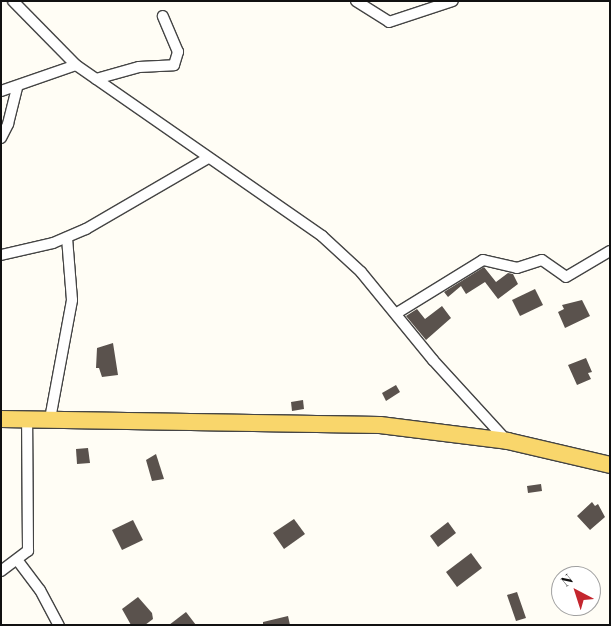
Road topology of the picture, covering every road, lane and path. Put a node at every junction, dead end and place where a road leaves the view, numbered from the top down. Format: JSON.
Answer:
{"nodes":[{"id":1,"x":13,"y":1,"type":"edge"},
{"id":2,"x":356,"y":1,"type":"edge"},
{"id":3,"x":453,"y":1,"type":"edge"},
{"id":4,"x":163,"y":16,"type":"dead end"},
{"id":5,"x":76,"y":65,"type":"junction"},
{"id":6,"x":96,"y":79,"type":"junction"},
{"id":7,"x":17,"y":87,"type":"junction"},
{"id":8,"x":1,"y":91,"type":"edge"},
{"id":9,"x":1,"y":138,"type":"edge"},
{"id":10,"x":208,"y":158,"type":"junction"},
{"id":11,"x":67,"y":238,"type":"junction"},
{"id":12,"x":610,"y":251,"type":"edge"},
{"id":13,"x":1,"y":255,"type":"edge"},
{"id":14,"x":398,"y":313,"type":"junction"},
{"id":15,"x":1,"y":419,"type":"edge"},
{"id":16,"x":27,"y":419,"type":"junction"},
{"id":17,"x":50,"y":419,"type":"junction"},
{"id":18,"x":508,"y":441,"type":"junction"},
{"id":19,"x":610,"y":465,"type":"edge"},
{"id":20,"x":18,"y":561,"type":"junction"},
{"id":21,"x":1,"y":571,"type":"edge"},
{"id":22,"x":59,"y":625,"type":"edge"}],
"edges":[{"from":1,"to":5,"type":"street"},
{"from":2,"to":3,"type":"street"},
{"from":4,"to":6,"type":"street"},
{"from":5,"to":6,"type":"street"},
{"from":5,"to":7,"type":"street"},
{"from":6,"to":10,"type":"street"},
{"from":7,"to":8,"type":"street"},
{"from":7,"to":9,"type":"street"},
{"from":10,"to":11,"type":"street"},
{"from":10,"to":14,"type":"street"},
{"from":11,"to":13,"type":"street"},
{"from":11,"to":17,"type":"street"},
{"from":12,"to":14,"type":"street"},
{"from":14,"to":18,"type":"street"},
{"from":15,"to":16,"type":"main road"},
{"from":16,"to":17,"type":"main road"},
{"from":16,"to":20,"type":"street"},
{"from":17,"to":18,"type":"main road"},
{"from":18,"to":19,"type":"main road"},
{"from":20,"to":21,"type":"street"},
{"from":20,"to":22,"type":"street"}]}
